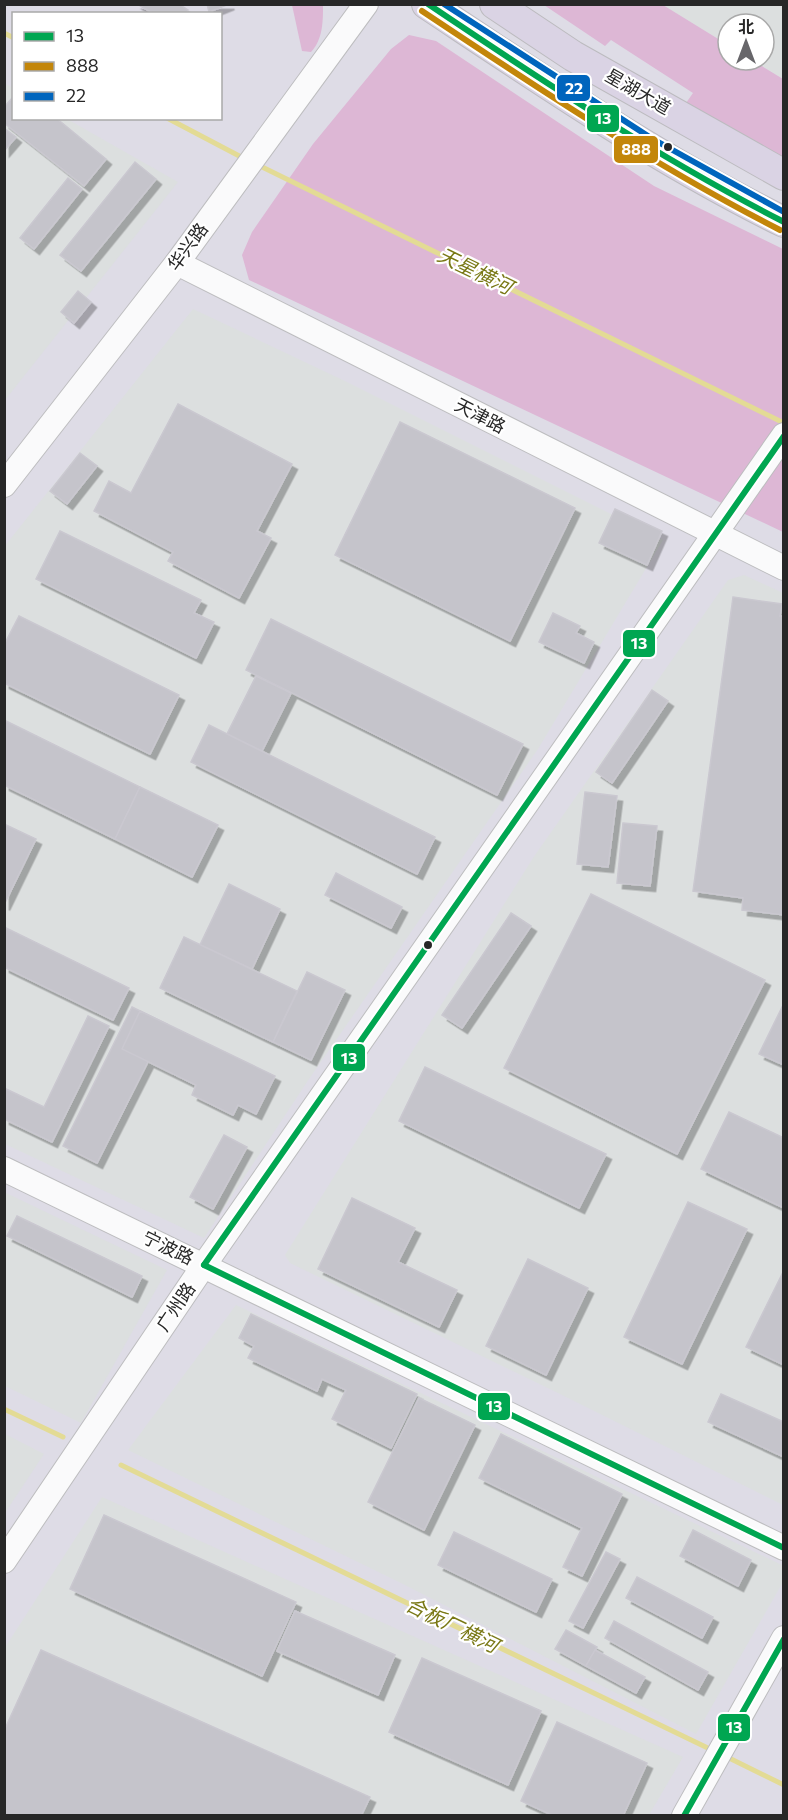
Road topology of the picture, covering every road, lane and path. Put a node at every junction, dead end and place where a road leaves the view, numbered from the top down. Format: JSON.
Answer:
{"nodes":[{"id":1,"x":366,"y":4,"type":"edge"},
{"id":2,"x":427,"y":4,"type":"edge"},
{"id":3,"x":495,"y":4,"type":"edge"},
{"id":4,"x":783,"y":175,"type":"edge"},
{"id":5,"x":783,"y":222,"type":"edge"},
{"id":6,"x":177,"y":263,"type":"junction"},
{"id":7,"x":783,"y":435,"type":"edge"},
{"id":8,"x":4,"y":485,"type":"edge"},
{"id":9,"x":714,"y":535,"type":"junction"},
{"id":10,"x":783,"y":568,"type":"edge"},
{"id":11,"x":4,"y":1169,"type":"edge"},
{"id":12,"x":204,"y":1266,"type":"junction"},
{"id":13,"x":783,"y":1548,"type":"edge"},
{"id":14,"x":4,"y":1561,"type":"edge"},
{"id":15,"x":783,"y":1638,"type":"edge"},
{"id":16,"x":684,"y":1815,"type":"edge"}],
"edges":[{"from":1,"to":6,"type":"street","name":"华兴路"},
{"from":2,"to":5,"type":"main road"},
{"from":3,"to":4,"type":"main road","name":"星湖大道"},
{"from":6,"to":8,"type":"street","name":"华兴路"},
{"from":6,"to":9,"type":"street","name":"天津路"},
{"from":7,"to":9,"type":"street","name":"广州路"},
{"from":9,"to":10,"type":"street","name":"天津路"},
{"from":9,"to":12,"type":"street","name":"广州路"},
{"from":11,"to":12,"type":"street","name":"宁波路"},
{"from":12,"to":13,"type":"street","name":"宁波路"},
{"from":12,"to":14,"type":"street","name":"广州路"},
{"from":15,"to":16,"type":"street"}]}
